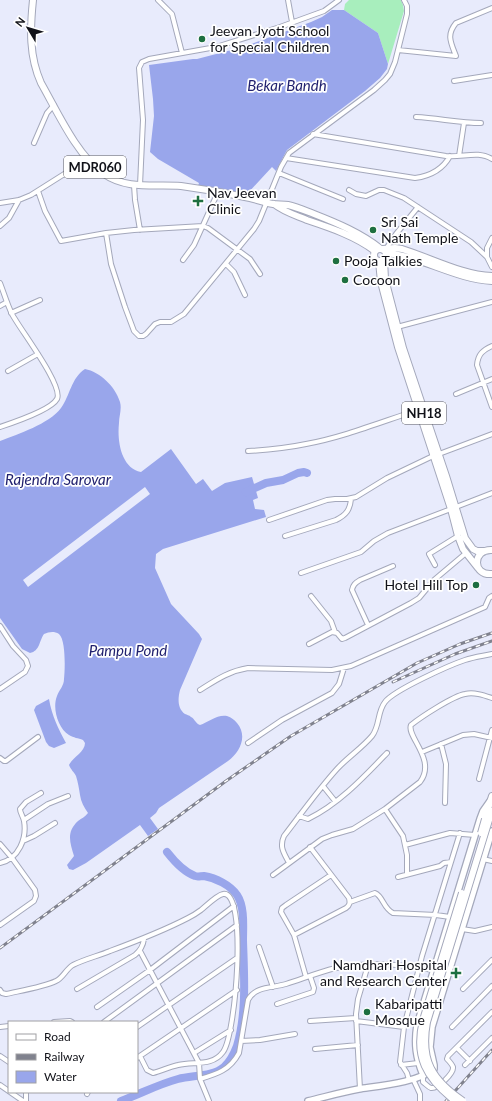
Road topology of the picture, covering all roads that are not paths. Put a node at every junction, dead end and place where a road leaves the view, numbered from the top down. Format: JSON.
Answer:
{"nodes":[{"id":1,"x":33,"y":0,"type":"edge"},
{"id":2,"x":158,"y":0,"type":"edge"},
{"id":3,"x":288,"y":0,"type":"edge"},
{"id":4,"x":339,"y":0,"type":"edge"},
{"id":5,"x":404,"y":0,"type":"edge"},
{"id":6,"x":492,"y":8,"type":"edge"},
{"id":7,"x":292,"y":22,"type":"junction"},
{"id":8,"x":398,"y":50,"type":"junction"},
{"id":9,"x":182,"y":54,"type":"junction"},
{"id":10,"x":492,"y":74,"type":"edge"},
{"id":11,"x":454,"y":81,"type":"dead end"},
{"id":12,"x":54,"y":105,"type":"junction"},
{"id":13,"x":416,"y":117,"type":"dead end"},
{"id":14,"x":464,"y":123,"type":"junction"},
{"id":15,"x":481,"y":123,"type":"dead end"},
{"id":16,"x":313,"y":134,"type":"junction"},
{"id":17,"x":34,"y":143,"type":"dead end"},
{"id":18,"x":450,"y":156,"type":"junction"},
{"id":19,"x":459,"y":156,"type":"junction"},
{"id":20,"x":286,"y":158,"type":"junction"},
{"id":21,"x":88,"y":159,"type":"junction"},
{"id":22,"x":492,"y":159,"type":"edge"},
{"id":23,"x":279,"y":173,"type":"junction"},
{"id":24,"x":137,"y":185,"type":"junction"},
{"id":25,"x":349,"y":190,"type":"dead end"},
{"id":26,"x":38,"y":191,"type":"junction"},
{"id":27,"x":218,"y":192,"type":"junction"},
{"id":28,"x":343,"y":199,"type":"dead end"},
{"id":29,"x":19,"y":200,"type":"junction"},
{"id":30,"x":267,"y":202,"type":"junction"},
{"id":31,"x":0,"y":203,"type":"edge"},
{"id":32,"x":418,"y":207,"type":"junction"},
{"id":33,"x":0,"y":226,"type":"edge"},
{"id":34,"x":203,"y":226,"type":"junction"},
{"id":35,"x":140,"y":230,"type":"junction"},
{"id":36,"x":106,"y":233,"type":"junction"},
{"id":37,"x":492,"y":238,"type":"edge"},
{"id":38,"x":238,"y":249,"type":"junction"},
{"id":39,"x":382,"y":250,"type":"junction"},
{"id":40,"x":487,"y":258,"type":"junction"},
{"id":41,"x":183,"y":260,"type":"dead end"},
{"id":42,"x":381,"y":260,"type":"junction"},
{"id":43,"x":226,"y":264,"type":"junction"},
{"id":44,"x":492,"y":267,"type":"edge"},
{"id":45,"x":260,"y":274,"type":"dead end"},
{"id":46,"x":492,"y":276,"type":"edge"},
{"id":47,"x":492,"y":282,"type":"edge"},
{"id":48,"x":0,"y":283,"type":"edge"},
{"id":49,"x":246,"y":295,"type":"dead end"},
{"id":50,"x":40,"y":300,"type":"dead end"},
{"id":51,"x":7,"y":302,"type":"junction"},
{"id":52,"x":492,"y":302,"type":"edge"},
{"id":53,"x":0,"y":306,"type":"edge"},
{"id":54,"x":11,"y":313,"type":"junction"},
{"id":55,"x":397,"y":327,"type":"junction"},
{"id":56,"x":492,"y":346,"type":"edge"},
{"id":57,"x":38,"y":354,"type":"junction"},
{"id":58,"x":8,"y":371,"type":"dead end"},
{"id":59,"x":492,"y":380,"type":"edge"},
{"id":60,"x":483,"y":383,"type":"junction"},
{"id":61,"x":456,"y":394,"type":"dead end"},
{"id":62,"x":492,"y":407,"type":"edge"},
{"id":63,"x":418,"y":410,"type":"junction"},
{"id":64,"x":0,"y":427,"type":"edge"},
{"id":65,"x":492,"y":434,"type":"edge"},
{"id":66,"x":248,"y":451,"type":"dead end"},
{"id":67,"x":436,"y":455,"type":"junction"},
{"id":68,"x":492,"y":493,"type":"edge"},
{"id":69,"x":351,"y":499,"type":"junction"},
{"id":70,"x":454,"y":508,"type":"junction"},
{"id":71,"x":269,"y":520,"type":"dead end"},
{"id":72,"x":284,"y":536,"type":"dead end"},
{"id":73,"x":458,"y":536,"type":"junction"},
{"id":74,"x":489,"y":550,"type":"edge"},
{"id":75,"x":466,"y":553,"type":"junction"},
{"id":76,"x":435,"y":565,"type":"dead end"},
{"id":77,"x":393,"y":566,"type":"dead end"},
{"id":78,"x":480,"y":570,"type":"junction"},
{"id":79,"x":301,"y":573,"type":"dead end"},
{"id":80,"x":492,"y":574,"type":"edge"},
{"id":81,"x":492,"y":581,"type":"edge"},
{"id":82,"x":312,"y":596,"type":"dead end"},
{"id":83,"x":492,"y":596,"type":"edge"},
{"id":84,"x":368,"y":625,"type":"junction"},
{"id":85,"x":0,"y":626,"type":"edge"},
{"id":86,"x":335,"y":632,"type":"junction"},
{"id":87,"x":309,"y":644,"type":"dead end"},
{"id":88,"x":492,"y":654,"type":"edge"},
{"id":89,"x":344,"y":668,"type":"junction"},
{"id":90,"x":0,"y":689,"type":"edge"},
{"id":91,"x":200,"y":690,"type":"dead end"},
{"id":92,"x":492,"y":698,"type":"edge"},
{"id":93,"x":492,"y":730,"type":"edge"},
{"id":94,"x":38,"y":737,"type":"dead end"},
{"id":95,"x":491,"y":738,"type":"edge"},
{"id":96,"x":248,"y":743,"type":"dead end"},
{"id":97,"x":441,"y":744,"type":"junction"},
{"id":98,"x":422,"y":752,"type":"junction"},
{"id":99,"x":387,"y":753,"type":"dead end"},
{"id":100,"x":0,"y":758,"type":"edge"},
{"id":101,"x":479,"y":778,"type":"dead end"},
{"id":102,"x":324,"y":786,"type":"junction"},
{"id":103,"x":41,"y":793,"type":"dead end"},
{"id":104,"x":68,"y":796,"type":"dead end"},
{"id":105,"x":491,"y":798,"type":"edge"},
{"id":106,"x":335,"y":801,"type":"junction"},
{"id":107,"x":445,"y":803,"type":"dead end"},
{"id":108,"x":385,"y":809,"type":"junction"},
{"id":109,"x":492,"y":811,"type":"edge"},
{"id":110,"x":300,"y":816,"type":"junction"},
{"id":111,"x":487,"y":819,"type":"junction"},
{"id":112,"x":24,"y":820,"type":"junction"},
{"id":113,"x":55,"y":823,"type":"dead end"},
{"id":114,"x":492,"y":831,"type":"edge"},
{"id":115,"x":460,"y":833,"type":"junction"},
{"id":116,"x":475,"y":835,"type":"junction"},
{"id":117,"x":22,"y":841,"type":"junction"},
{"id":118,"x":0,"y":844,"type":"edge"},
{"id":119,"x":405,"y":845,"type":"junction"},
{"id":120,"x":310,"y":847,"type":"junction"},
{"id":121,"x":12,"y":858,"type":"junction"},
{"id":122,"x":483,"y":859,"type":"junction"},
{"id":123,"x":492,"y":861,"type":"edge"},
{"id":124,"x":450,"y":862,"type":"junction"},
{"id":125,"x":0,"y":863,"type":"edge"},
{"id":126,"x":289,"y":863,"type":"junction"},
{"id":127,"x":406,"y":874,"type":"junction"},
{"id":128,"x":273,"y":875,"type":"dead end"},
{"id":129,"x":331,"y":875,"type":"junction"},
{"id":130,"x":398,"y":877,"type":"dead end"},
{"id":131,"x":350,"y":902,"type":"junction"},
{"id":132,"x":234,"y":906,"type":"junction"},
{"id":133,"x":436,"y":915,"type":"junction"},
{"id":134,"x":450,"y":917,"type":"junction"},
{"id":135,"x":0,"y":925,"type":"edge"},
{"id":136,"x":237,"y":925,"type":"junction"},
{"id":137,"x":492,"y":927,"type":"edge"},
{"id":138,"x":462,"y":929,"type":"junction"},
{"id":139,"x":294,"y":935,"type":"junction"},
{"id":140,"x":144,"y":938,"type":"junction"},
{"id":141,"x":259,"y":947,"type":"dead end"},
{"id":142,"x":140,"y":951,"type":"junction"},
{"id":143,"x":237,"y":958,"type":"junction"},
{"id":144,"x":492,"y":960,"type":"edge"},
{"id":145,"x":368,"y":965,"type":"junction"},
{"id":146,"x":420,"y":968,"type":"junction"},
{"id":147,"x":150,"y":970,"type":"junction"},
{"id":148,"x":433,"y":970,"type":"junction"},
{"id":149,"x":308,"y":977,"type":"junction"},
{"id":150,"x":156,"y":984,"type":"junction"},
{"id":151,"x":492,"y":986,"type":"edge"},
{"id":152,"x":273,"y":987,"type":"junction"},
{"id":153,"x":77,"y":989,"type":"dead end"},
{"id":154,"x":464,"y":989,"type":"dead end"},
{"id":155,"x":0,"y":990,"type":"edge"},
{"id":156,"x":237,"y":990,"type":"junction"},
{"id":157,"x":277,"y":1004,"type":"dead end"},
{"id":158,"x":168,"y":1006,"type":"junction"},
{"id":159,"x":98,"y":1007,"type":"dead end"},
{"id":160,"x":492,"y":1012,"type":"edge"},
{"id":161,"x":356,"y":1020,"type":"junction"},
{"id":162,"x":105,"y":1021,"type":"edge"},
{"id":163,"x":310,"y":1021,"type":"dead end"},
{"id":164,"x":138,"y":1026,"type":"edge"},
{"id":165,"x":404,"y":1027,"type":"junction"},
{"id":166,"x":452,"y":1027,"type":"dead end"},
{"id":167,"x":180,"y":1029,"type":"junction"},
{"id":168,"x":231,"y":1030,"type":"junction"},
{"id":169,"x":295,"y":1034,"type":"dead end"},
{"id":170,"x":492,"y":1038,"type":"edge"},
{"id":171,"x":241,"y":1041,"type":"junction"},
{"id":172,"x":358,"y":1045,"type":"junction"},
{"id":173,"x":457,"y":1048,"type":"junction"},
{"id":174,"x":315,"y":1049,"type":"dead end"},
{"id":175,"x":194,"y":1053,"type":"junction"},
{"id":176,"x":138,"y":1057,"type":"edge"},
{"id":177,"x":470,"y":1061,"type":"junction"},
{"id":178,"x":199,"y":1063,"type":"junction"},
{"id":179,"x":418,"y":1063,"type":"junction"},
{"id":180,"x":401,"y":1065,"type":"junction"},
{"id":181,"x":466,"y":1065,"type":"dead end"},
{"id":182,"x":423,"y":1075,"type":"junction"},
{"id":183,"x":200,"y":1078,"type":"junction"},
{"id":184,"x":411,"y":1079,"type":"junction"},
{"id":185,"x":360,"y":1089,"type":"junction"},
{"id":186,"x":11,"y":1093,"type":"edge"},
{"id":187,"x":25,"y":1101,"type":"edge"},
{"id":188,"x":209,"y":1101,"type":"edge"},
{"id":189,"x":308,"y":1101,"type":"edge"},
{"id":190,"x":420,"y":1101,"type":"edge"},
{"id":191,"x":455,"y":1101,"type":"edge"},
{"id":192,"x":463,"y":1101,"type":"edge"}],
"edges":[{"from":1,"to":12,"type":"main road","number":"MDR060"},
{"from":2,"to":9,"type":"street"},
{"from":3,"to":7,"type":"street"},
{"from":4,"to":7,"type":"street"},
{"from":5,"to":8,"type":"street"},
{"from":6,"to":8,"type":"street"},
{"from":7,"to":9,"type":"street"},
{"from":8,"to":16,"type":"street"},
{"from":9,"to":24,"type":"street"},
{"from":10,"to":11,"type":"street"},
{"from":12,"to":17,"type":"street"},
{"from":12,"to":21,"type":"main road","number":"MDR060"},
{"from":13,"to":14,"type":"street"},
{"from":14,"to":15,"type":"street"},
{"from":14,"to":19,"type":"street"},
{"from":16,"to":18,"type":"street"},
{"from":16,"to":20,"type":"street"},
{"from":18,"to":19,"type":"street"},
{"from":18,"to":20,"type":"street"},
{"from":19,"to":22,"type":"street"},
{"from":20,"to":23,"type":"street"},
{"from":21,"to":24,"type":"main road","number":"MDR060"},
{"from":21,"to":26,"type":"street"},
{"from":23,"to":28,"type":"street"},
{"from":23,"to":30,"type":"street"},
{"from":24,"to":27,"type":"main road","number":"MDR060"},
{"from":24,"to":35,"type":"street"},
{"from":25,"to":32,"type":"street"},
{"from":26,"to":29,"type":"street"},
{"from":26,"to":36,"type":"street"},
{"from":27,"to":30,"type":"main road","number":"MDR060"},
{"from":27,"to":34,"type":"street"},
{"from":29,"to":31,"type":"street"},
{"from":29,"to":33,"type":"street"},
{"from":30,"to":38,"type":"street"},
{"from":30,"to":39,"type":"main road","number":"MDR060"},
{"from":32,"to":39,"type":"street"},
{"from":32,"to":40,"type":"street"},
{"from":34,"to":35,"type":"street"},
{"from":34,"to":38,"type":"street"},
{"from":34,"to":41,"type":"street"},
{"from":35,"to":36,"type":"street"},
{"from":36,"to":43,"type":"street"},
{"from":37,"to":40,"type":"street"},
{"from":38,"to":43,"type":"street"},
{"from":38,"to":45,"type":"street"},
{"from":39,"to":42,"type":"main road","number":"NH18"},
{"from":39,"to":42,"type":"main road","number":"NH18"},
{"from":39,"to":46,"type":"main road"},
{"from":39,"to":47,"type":"main road"},
{"from":40,"to":44,"type":"street"},
{"from":42,"to":55,"type":"main road","number":"NH18"},
{"from":42,"to":63,"type":"main road","number":"NH18"},
{"from":43,"to":49,"type":"street"},
{"from":48,"to":51,"type":"street"},
{"from":50,"to":54,"type":"street"},
{"from":51,"to":53,"type":"street"},
{"from":51,"to":54,"type":"street"},
{"from":52,"to":55,"type":"street"},
{"from":54,"to":57,"type":"street"},
{"from":55,"to":67,"type":"main road","number":"NH18"},
{"from":56,"to":60,"type":"street"},
{"from":57,"to":58,"type":"street"},
{"from":57,"to":64,"type":"street"},
{"from":59,"to":60,"type":"street"},
{"from":60,"to":61,"type":"street"},
{"from":60,"to":62,"type":"street"},
{"from":63,"to":66,"type":"street"},
{"from":63,"to":67,"type":"main road","number":"NH18"},
{"from":65,"to":67,"type":"street"},
{"from":67,"to":69,"type":"street"},
{"from":67,"to":70,"type":"main road","number":"NH18"},
{"from":68,"to":70,"type":"street"},
{"from":69,"to":71,"type":"street"},
{"from":69,"to":72,"type":"street"},
{"from":70,"to":73,"type":"main road","number":"NH18"},
{"from":70,"to":74,"type":"main road","number":"NH18"},
{"from":70,"to":79,"type":"street"},
{"from":73,"to":75,"type":"main road","number":"NH18"},
{"from":73,"to":76,"type":"street"},
{"from":74,"to":78,"type":"main road","number":"NH18"},
{"from":75,"to":78,"type":"main road","number":"NH18"},
{"from":75,"to":84,"type":"street"},
{"from":77,"to":84,"type":"street"},
{"from":78,"to":80,"type":"main road"},
{"from":78,"to":81,"type":"main road","number":"NH18"},
{"from":82,"to":86,"type":"street"},
{"from":83,"to":89,"type":"street"},
{"from":84,"to":86,"type":"street"},
{"from":85,"to":90,"type":"street"},
{"from":86,"to":87,"type":"street"},
{"from":88,"to":102,"type":"street"},
{"from":89,"to":91,"type":"street"},
{"from":89,"to":96,"type":"street"},
{"from":92,"to":98,"type":"street"},
{"from":93,"to":95,"type":"street"},
{"from":94,"to":100,"type":"street"},
{"from":95,"to":97,"type":"street"},
{"from":95,"to":101,"type":"street"},
{"from":97,"to":98,"type":"street"},
{"from":97,"to":107,"type":"street"},
{"from":98,"to":108,"type":"street"},
{"from":99,"to":106,"type":"street"},
{"from":102,"to":106,"type":"street"},
{"from":102,"to":110,"type":"street"},
{"from":103,"to":112,"type":"street"},
{"from":104,"to":112,"type":"street"},
{"from":105,"to":111,"type":"main road"},
{"from":105,"to":116,"type":"main road"},
{"from":106,"to":110,"type":"street"},
{"from":108,"to":119,"type":"street"},
{"from":108,"to":120,"type":"street"},
{"from":109,"to":111,"type":"main road"},
{"from":110,"to":126,"type":"street"},
{"from":111,"to":191,"type":"main road","bridge":true},
{"from":111,"to":192,"type":"main road","bridge":true},
{"from":112,"to":117,"type":"street"},
{"from":113,"to":117,"type":"street"},
{"from":114,"to":122,"type":"main road"},
{"from":115,"to":116,"type":"street"},
{"from":115,"to":119,"type":"street"},
{"from":115,"to":124,"type":"street"},
{"from":116,"to":134,"type":"main road"},
{"from":117,"to":121,"type":"street"},
{"from":118,"to":121,"type":"street"},
{"from":119,"to":127,"type":"street"},
{"from":120,"to":126,"type":"street"},
{"from":120,"to":129,"type":"street"},
{"from":121,"to":125,"type":"street"},
{"from":121,"to":135,"type":"street"},
{"from":122,"to":123,"type":"street"},
{"from":122,"to":138,"type":"main road"},
{"from":124,"to":127,"type":"street"},
{"from":124,"to":133,"type":"street"},
{"from":126,"to":128,"type":"street"},
{"from":127,"to":130,"type":"street"},
{"from":129,"to":131,"type":"street"},
{"from":129,"to":139,"type":"street"},
{"from":131,"to":133,"type":"street"},
{"from":131,"to":139,"type":"street"},
{"from":132,"to":136,"type":"street"},
{"from":132,"to":140,"type":"street"},
{"from":132,"to":147,"type":"street"},
{"from":133,"to":134,"type":"street"},
{"from":133,"to":146,"type":"street"},
{"from":134,"to":148,"type":"main road"},
{"from":136,"to":143,"type":"street"},
{"from":136,"to":150,"type":"street"},
{"from":137,"to":138,"type":"street"},
{"from":138,"to":182,"type":"main road"},
{"from":139,"to":149,"type":"street"},
{"from":140,"to":142,"type":"street"},
{"from":140,"to":155,"type":"street"},
{"from":141,"to":152,"type":"street"},
{"from":142,"to":147,"type":"street"},
{"from":142,"to":153,"type":"street"},
{"from":143,"to":156,"type":"street"},
{"from":143,"to":158,"type":"street"},
{"from":144,"to":154,"type":"street"},
{"from":145,"to":146,"type":"street"},
{"from":145,"to":149,"type":"street"},
{"from":145,"to":161,"type":"street"},
{"from":146,"to":148,"type":"street"},
{"from":146,"to":165,"type":"street"},
{"from":147,"to":150,"type":"street"},
{"from":147,"to":159,"type":"street"},
{"from":148,"to":179,"type":"main road"},
{"from":149,"to":152,"type":"street"},
{"from":149,"to":157,"type":"street"},
{"from":150,"to":158,"type":"street"},
{"from":150,"to":162,"type":"street"},
{"from":151,"to":166,"type":"street"},
{"from":152,"to":171,"type":"street"},
{"from":156,"to":167,"type":"street"},
{"from":156,"to":168,"type":"street"},
{"from":158,"to":164,"type":"street"},
{"from":158,"to":167,"type":"street"},
{"from":160,"to":173,"type":"street"},
{"from":161,"to":163,"type":"street"},
{"from":161,"to":165,"type":"street"},
{"from":161,"to":172,"type":"street"},
{"from":165,"to":180,"type":"street"},
{"from":167,"to":175,"type":"street"},
{"from":167,"to":176,"type":"street"},
{"from":168,"to":175,"type":"street"},
{"from":168,"to":178,"type":"street"},
{"from":169,"to":171,"type":"street"},
{"from":170,"to":177,"type":"street"},
{"from":171,"to":183,"type":"street"},
{"from":172,"to":174,"type":"street"},
{"from":172,"to":185,"type":"street"},
{"from":173,"to":177,"type":"street"},
{"from":173,"to":182,"type":"street"},
{"from":175,"to":178,"type":"street"},
{"from":176,"to":178,"type":"street"},
{"from":177,"to":181,"type":"street"},
{"from":178,"to":183,"type":"street"},
{"from":179,"to":180,"type":"street"},
{"from":179,"to":182,"type":"main road"},
{"from":180,"to":184,"type":"street"},
{"from":182,"to":184,"type":"main road"},
{"from":183,"to":188,"type":"street"},
{"from":184,"to":185,"type":"main road"},
{"from":184,"to":190,"type":"street"},
{"from":185,"to":189,"type":"main road"},
{"from":186,"to":187,"type":"street"}]}
